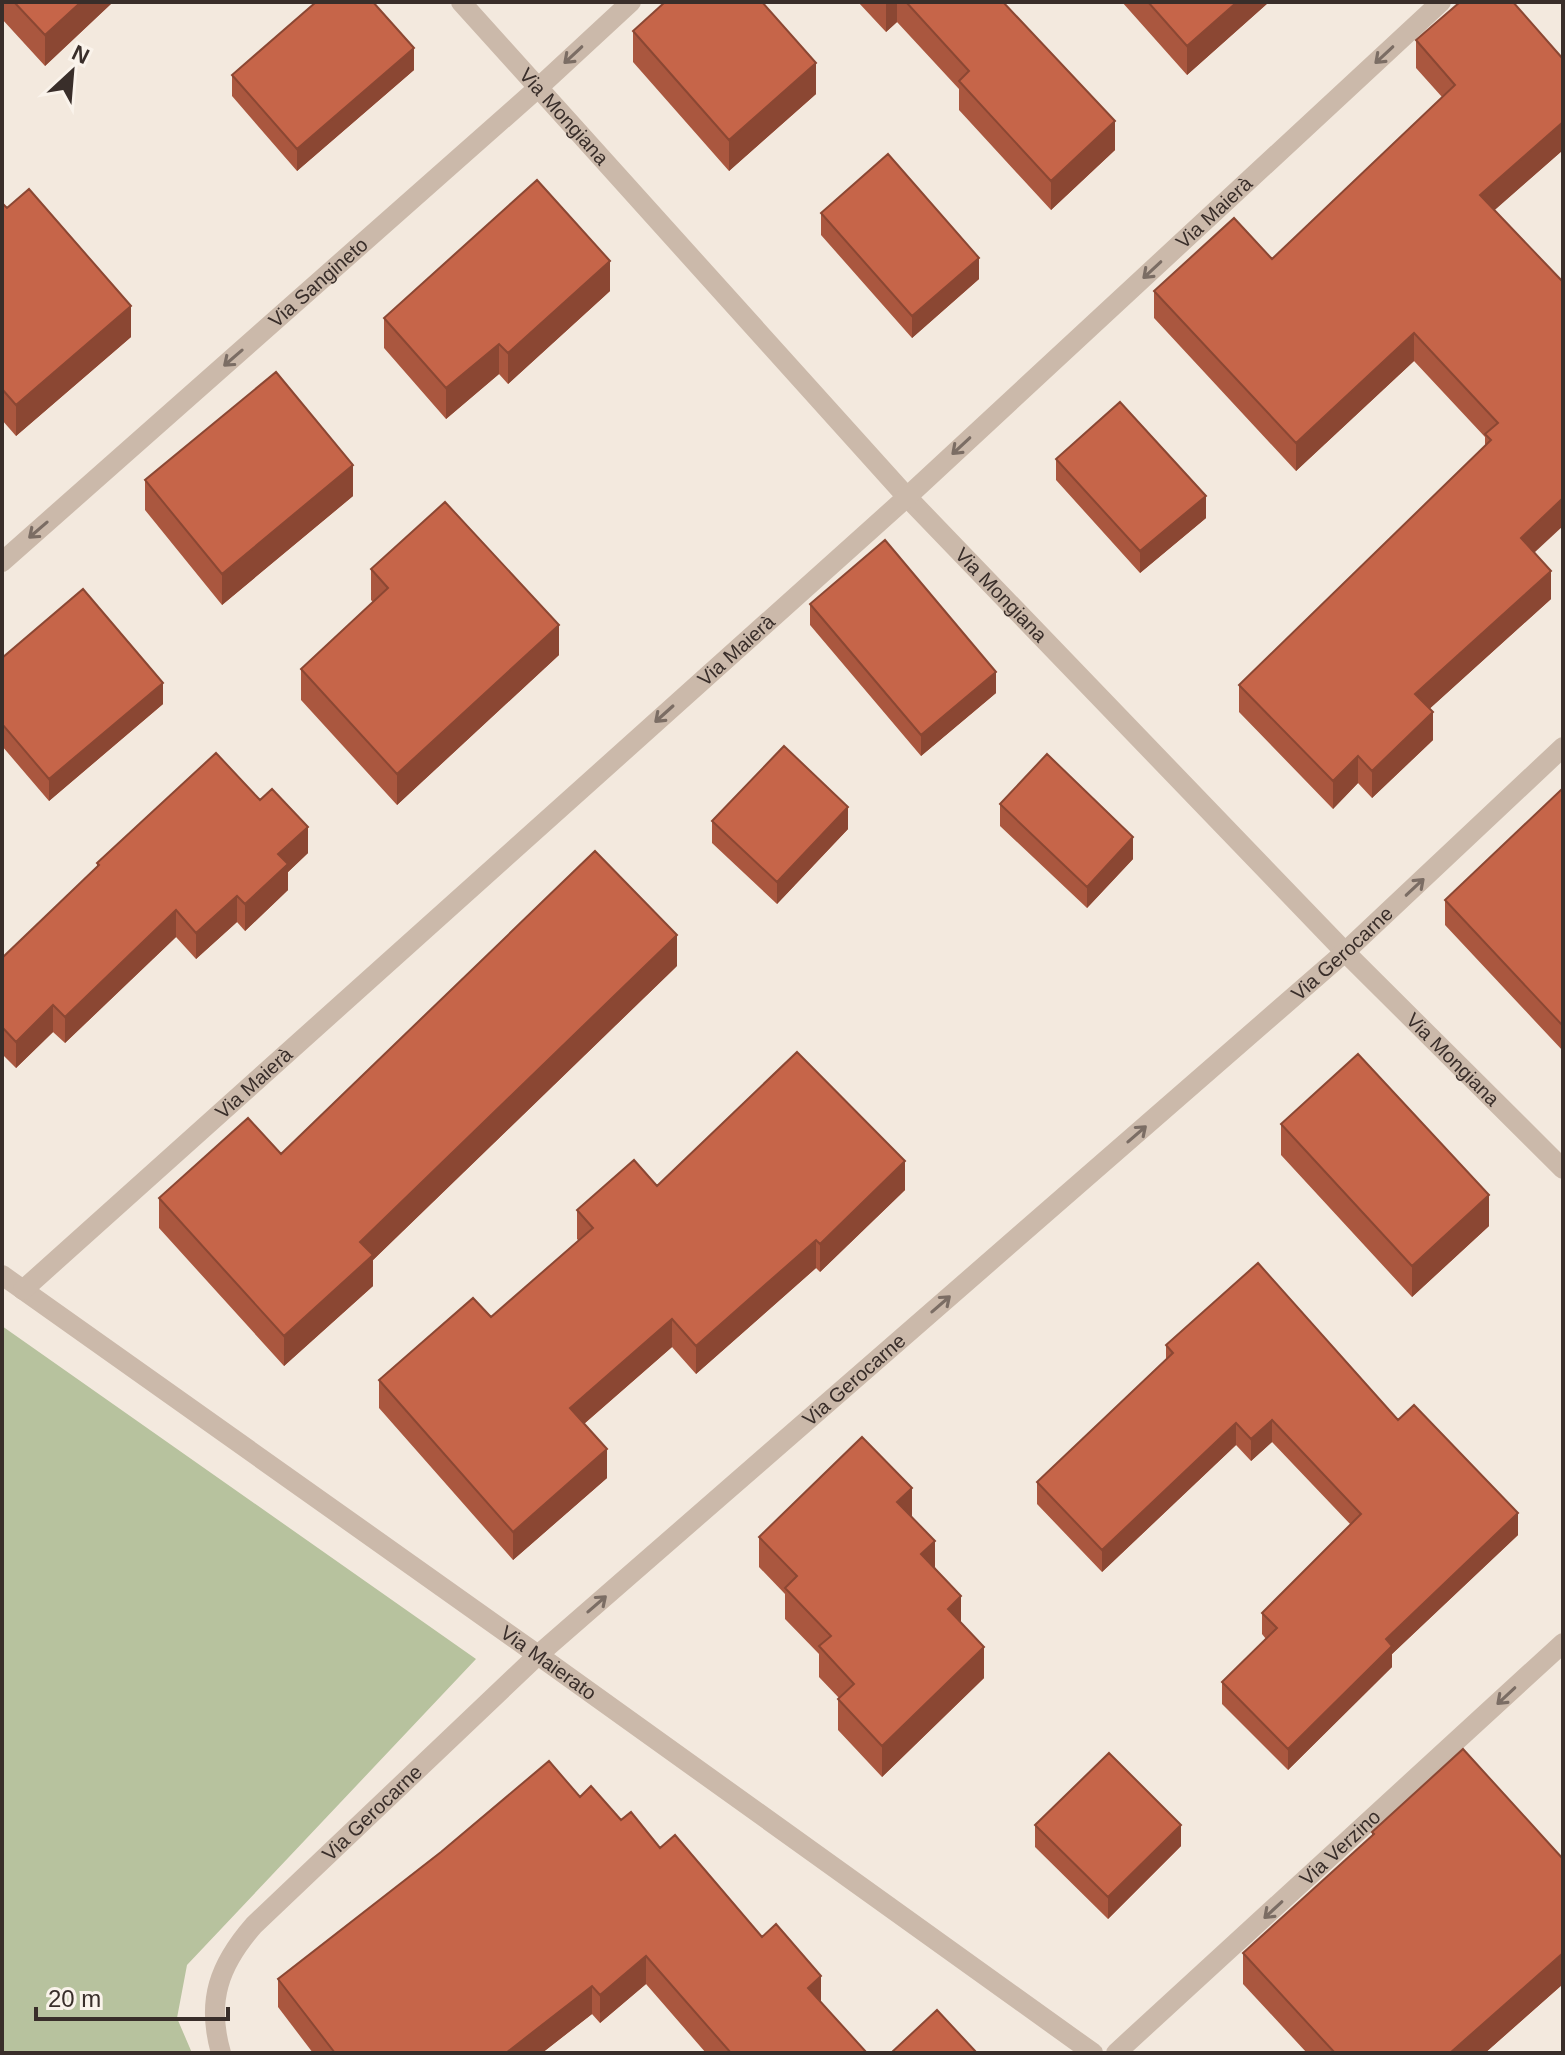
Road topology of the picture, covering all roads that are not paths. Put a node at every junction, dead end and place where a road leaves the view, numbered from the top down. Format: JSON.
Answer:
{"nodes":[{"id":1,"x":461,"y":2,"type":"edge"},
{"id":2,"x":631,"y":2,"type":"edge"},
{"id":3,"x":1441,"y":2,"type":"edge"},
{"id":4,"x":538,"y":88,"type":"junction"},
{"id":5,"x":907,"y":497,"type":"junction"},
{"id":6,"x":2,"y":562,"type":"edge"},
{"id":7,"x":1563,"y":747,"type":"edge"},
{"id":8,"x":1345,"y":952,"type":"junction"},
{"id":9,"x":1563,"y":1169,"type":"edge"},
{"id":10,"x":2,"y":1275,"type":"edge"},
{"id":11,"x":23,"y":1290,"type":"junction"},
{"id":12,"x":1563,"y":1643,"type":"edge"},
{"id":13,"x":538,"y":1655,"type":"junction"},
{"id":14,"x":221,"y":2053,"type":"edge"},
{"id":15,"x":1093,"y":2053,"type":"edge"},
{"id":16,"x":1116,"y":2053,"type":"edge"}],
"edges":[{"from":1,"to":4,"type":"street","name":"Via Mongiana"},
{"from":2,"to":4,"type":"street","name":"Via Sangineto","one_way":true},
{"from":3,"to":5,"type":"street","name":"Via Maierà","one_way":true},
{"from":4,"to":5,"type":"street","name":"Via Mongiana"},
{"from":4,"to":6,"type":"street","name":"Via Sangineto","one_way":true},
{"from":5,"to":8,"type":"street","name":"Via Mongiana"},
{"from":5,"to":11,"type":"street","name":"Via Maierà","one_way":true},
{"from":8,"to":7,"type":"street","name":"Via Gerocarne","one_way":true},
{"from":8,"to":9,"type":"street","name":"Via Mongiana"},
{"from":13,"to":8,"type":"street","name":"Via Gerocarne","one_way":true},
{"from":10,"to":11,"type":"street","name":"Via Maierato"},
{"from":11,"to":13,"type":"street","name":"Via Maierato"},
{"from":12,"to":16,"type":"street","name":"Via Verzino","one_way":true},
{"from":13,"to":14,"type":"street","name":"Via Gerocarne"},
{"from":13,"to":15,"type":"street","name":"Via Maierato"}]}
